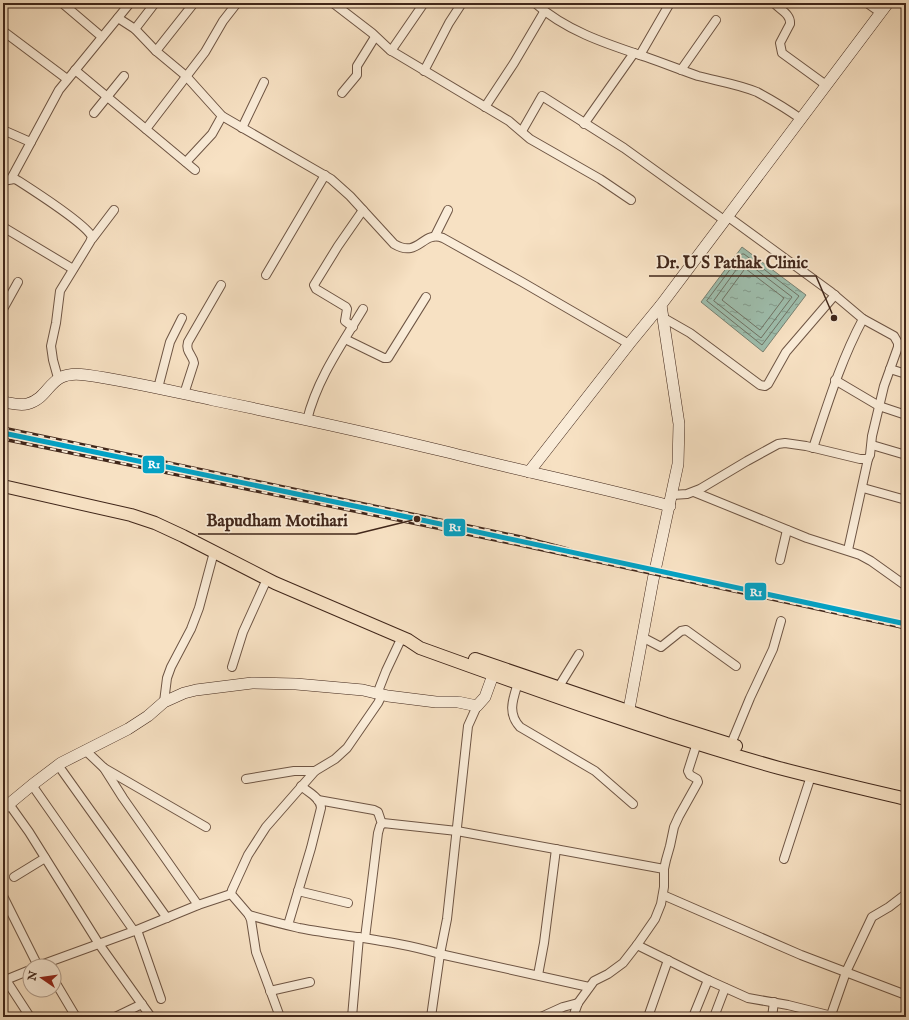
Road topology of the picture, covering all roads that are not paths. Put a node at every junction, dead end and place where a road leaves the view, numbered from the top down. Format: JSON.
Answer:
{"nodes":[{"id":1,"x":62,"y":3,"type":"edge"},
{"id":2,"x":130,"y":3,"type":"edge"},
{"id":3,"x":155,"y":3,"type":"edge"},
{"id":4,"x":194,"y":3,"type":"edge"},
{"id":5,"x":237,"y":3,"type":"edge"},
{"id":6,"x":333,"y":3,"type":"edge"},
{"id":7,"x":424,"y":3,"type":"edge"},
{"id":8,"x":462,"y":3,"type":"edge"},
{"id":9,"x":535,"y":3,"type":"edge"},
{"id":10,"x":670,"y":3,"type":"edge"},
{"id":11,"x":774,"y":3,"type":"edge"},
{"id":12,"x":867,"y":3,"type":"edge"},
{"id":13,"x":888,"y":3,"type":"edge"},
{"id":14,"x":544,"y":12,"type":"junction"},
{"id":15,"x":881,"y":14,"type":"junction"},
{"id":16,"x":118,"y":18,"type":"junction"},
{"id":17,"x":716,"y":20,"type":"dead end"},
{"id":18,"x":135,"y":29,"type":"junction"},
{"id":19,"x":3,"y":32,"type":"edge"},
{"id":20,"x":102,"y":37,"type":"junction"},
{"id":21,"x":375,"y":37,"type":"junction"},
{"id":22,"x":156,"y":51,"type":"junction"},
{"id":23,"x":391,"y":51,"type":"junction"},
{"id":24,"x":637,"y":54,"type":"junction"},
{"id":25,"x":75,"y":70,"type":"junction"},
{"id":26,"x":424,"y":70,"type":"junction"},
{"id":27,"x":681,"y":70,"type":"junction"},
{"id":28,"x":124,"y":76,"type":"dead end"},
{"id":29,"x":186,"y":76,"type":"junction"},
{"id":30,"x":67,"y":79,"type":"junction"},
{"id":31,"x":264,"y":82,"type":"dead end"},
{"id":32,"x":826,"y":85,"type":"junction"},
{"id":33,"x":342,"y":93,"type":"dead end"},
{"id":34,"x":106,"y":96,"type":"junction"},
{"id":35,"x":485,"y":107,"type":"junction"},
{"id":36,"x":94,"y":113,"type":"dead end"},
{"id":37,"x":222,"y":116,"type":"junction"},
{"id":38,"x":801,"y":119,"type":"junction"},
{"id":39,"x":584,"y":124,"type":"junction"},
{"id":40,"x":242,"y":128,"type":"junction"},
{"id":41,"x":146,"y":129,"type":"junction"},
{"id":42,"x":3,"y":130,"type":"edge"},
{"id":43,"x":522,"y":131,"type":"junction"},
{"id":44,"x":30,"y":142,"type":"junction"},
{"id":45,"x":186,"y":162,"type":"junction"},
{"id":46,"x":195,"y":170,"type":"dead end"},
{"id":47,"x":325,"y":175,"type":"junction"},
{"id":48,"x":7,"y":180,"type":"edge"},
{"id":49,"x":630,"y":200,"type":"dead end"},
{"id":50,"x":114,"y":210,"type":"dead end"},
{"id":51,"x":363,"y":210,"type":"junction"},
{"id":52,"x":448,"y":210,"type":"dead end"},
{"id":53,"x":725,"y":218,"type":"junction"},
{"id":54,"x":3,"y":227,"type":"edge"},
{"id":55,"x":435,"y":236,"type":"junction"},
{"id":56,"x":92,"y":239,"type":"junction"},
{"id":57,"x":73,"y":269,"type":"junction"},
{"id":58,"x":266,"y":275,"type":"dead end"},
{"id":59,"x":18,"y":282,"type":"dead end"},
{"id":60,"x":221,"y":285,"type":"dead end"},
{"id":61,"x":835,"y":295,"type":"junction"},
{"id":62,"x":426,"y":297,"type":"dead end"},
{"id":63,"x":661,"y":304,"type":"junction"},
{"id":64,"x":3,"y":309,"type":"edge"},
{"id":65,"x":363,"y":309,"type":"dead end"},
{"id":66,"x":662,"y":317,"type":"junction"},
{"id":67,"x":182,"y":318,"type":"dead end"},
{"id":68,"x":863,"y":319,"type":"junction"},
{"id":69,"x":353,"y":327,"type":"junction"},
{"id":70,"x":345,"y":339,"type":"junction"},
{"id":71,"x":628,"y":344,"type":"junction"},
{"id":72,"x":890,"y":369,"type":"junction"},
{"id":73,"x":906,"y":374,"type":"edge"},
{"id":74,"x":58,"y":378,"type":"junction"},
{"id":75,"x":835,"y":380,"type":"junction"},
{"id":76,"x":158,"y":388,"type":"junction"},
{"id":77,"x":184,"y":394,"type":"junction"},
{"id":78,"x":3,"y":402,"type":"edge"},
{"id":79,"x":879,"y":406,"type":"junction"},
{"id":80,"x":906,"y":415,"type":"edge"},
{"id":81,"x":307,"y":420,"type":"junction"},
{"id":82,"x":872,"y":445,"type":"junction"},
{"id":83,"x":813,"y":448,"type":"junction"},
{"id":84,"x":906,"y":455,"type":"edge"},
{"id":85,"x":868,"y":459,"type":"junction"},
{"id":86,"x":529,"y":472,"type":"junction"},
{"id":87,"x":3,"y":486,"type":"edge"},
{"id":88,"x":862,"y":488,"type":"junction"},
{"id":89,"x":694,"y":492,"type":"junction"},
{"id":90,"x":906,"y":500,"type":"edge"},
{"id":91,"x":671,"y":501,"type":"junction"},
{"id":92,"x":787,"y":530,"type":"junction"},
{"id":93,"x":848,"y":550,"type":"junction"},
{"id":94,"x":214,"y":552,"type":"junction"},
{"id":95,"x":780,"y":560,"type":"dead end"},
{"id":96,"x":267,"y":579,"type":"junction"},
{"id":97,"x":906,"y":586,"type":"edge"},
{"id":98,"x":781,"y":621,"type":"dead end"},
{"id":99,"x":642,"y":638,"type":"junction"},
{"id":100,"x":405,"y":639,"type":"junction"},
{"id":101,"x":580,"y":654,"type":"dead end"},
{"id":102,"x":736,"y":666,"type":"dead end"},
{"id":103,"x":232,"y":667,"type":"dead end"},
{"id":104,"x":493,"y":675,"type":"junction"},
{"id":105,"x":518,"y":683,"type":"junction"},
{"id":106,"x":558,"y":688,"type":"junction"},
{"id":107,"x":380,"y":694,"type":"junction"},
{"id":108,"x":164,"y":702,"type":"junction"},
{"id":109,"x":477,"y":706,"type":"junction"},
{"id":110,"x":627,"y":715,"type":"junction"},
{"id":111,"x":697,"y":743,"type":"junction"},
{"id":112,"x":731,"y":744,"type":"junction"},
{"id":113,"x":85,"y":750,"type":"junction"},
{"id":114,"x":58,"y":765,"type":"junction"},
{"id":115,"x":104,"y":768,"type":"junction"},
{"id":116,"x":315,"y":771,"type":"junction"},
{"id":117,"x":811,"y":776,"type":"junction"},
{"id":118,"x":246,"y":780,"type":"dead end"},
{"id":119,"x":32,"y":785,"type":"junction"},
{"id":120,"x":301,"y":786,"type":"junction"},
{"id":121,"x":906,"y":792,"type":"edge"},
{"id":122,"x":906,"y":799,"type":"edge"},
{"id":123,"x":318,"y":800,"type":"junction"},
{"id":124,"x":633,"y":804,"type":"dead end"},
{"id":125,"x":6,"y":807,"type":"edge"},
{"id":126,"x":382,"y":824,"type":"junction"},
{"id":127,"x":206,"y":827,"type":"dead end"},
{"id":128,"x":456,"y":831,"type":"junction"},
{"id":129,"x":556,"y":849,"type":"junction"},
{"id":130,"x":45,"y":858,"type":"junction"},
{"id":131,"x":784,"y":859,"type":"dead end"},
{"id":132,"x":664,"y":869,"type":"junction"},
{"id":133,"x":14,"y":877,"type":"dead end"},
{"id":134,"x":298,"y":891,"type":"junction"},
{"id":135,"x":231,"y":894,"type":"junction"},
{"id":136,"x":906,"y":894,"type":"edge"},
{"id":137,"x":663,"y":895,"type":"junction"},
{"id":138,"x":3,"y":896,"type":"edge"},
{"id":139,"x":348,"y":903,"type":"dead end"},
{"id":140,"x":198,"y":905,"type":"junction"},
{"id":141,"x":249,"y":915,"type":"junction"},
{"id":142,"x":166,"y":918,"type":"junction"},
{"id":143,"x":288,"y":925,"type":"junction"},
{"id":144,"x":135,"y":930,"type":"junction"},
{"id":145,"x":362,"y":937,"type":"junction"},
{"id":146,"x":99,"y":944,"type":"junction"},
{"id":147,"x":637,"y":945,"type":"junction"},
{"id":148,"x":440,"y":954,"type":"junction"},
{"id":149,"x":38,"y":958,"type":"edge"},
{"id":150,"x":62,"y":958,"type":"edge"},
{"id":151,"x":668,"y":960,"type":"junction"},
{"id":152,"x":846,"y":972,"type":"junction"},
{"id":153,"x":22,"y":974,"type":"edge"},
{"id":154,"x":538,"y":975,"type":"junction"},
{"id":155,"x":708,"y":980,"type":"junction"},
{"id":156,"x":5,"y":981,"type":"edge"},
{"id":157,"x":310,"y":982,"type":"dead end"},
{"id":158,"x":589,"y":987,"type":"junction"},
{"id":159,"x":725,"y":988,"type":"junction"},
{"id":160,"x":270,"y":990,"type":"junction"},
{"id":161,"x":62,"y":993,"type":"edge"},
{"id":162,"x":905,"y":993,"type":"edge"},
{"id":163,"x":161,"y":999,"type":"dead end"},
{"id":164,"x":578,"y":1002,"type":"junction"},
{"id":165,"x":774,"y":1002,"type":"junction"},
{"id":166,"x":142,"y":1004,"type":"junction"},
{"id":167,"x":833,"y":1016,"type":"edge"},
{"id":168,"x":30,"y":1017,"type":"edge"},
{"id":169,"x":76,"y":1017,"type":"edge"},
{"id":170,"x":115,"y":1017,"type":"edge"},
{"id":171,"x":151,"y":1017,"type":"edge"},
{"id":172,"x":280,"y":1017,"type":"edge"},
{"id":173,"x":352,"y":1017,"type":"edge"},
{"id":174,"x":431,"y":1017,"type":"edge"},
{"id":175,"x":541,"y":1017,"type":"edge"},
{"id":176,"x":573,"y":1017,"type":"edge"},
{"id":177,"x":648,"y":1017,"type":"edge"},
{"id":178,"x":692,"y":1017,"type":"edge"},
{"id":179,"x":714,"y":1017,"type":"edge"},
{"id":180,"x":772,"y":1017,"type":"edge"}],
"edges":[{"from":1,"to":20,"type":"street"},
{"from":2,"to":16,"type":"street"},
{"from":3,"to":18,"type":"street"},
{"from":4,"to":22,"type":"street"},
{"from":5,"to":29,"type":"street"},
{"from":6,"to":21,"type":"street"},
{"from":7,"to":23,"type":"street"},
{"from":8,"to":26,"type":"street"},
{"from":9,"to":14,"type":"street"},
{"from":10,"to":24,"type":"street"},
{"from":11,"to":32,"type":"street"},
{"from":12,"to":15,"type":"street"},
{"from":13,"to":15,"type":"street"},
{"from":14,"to":24,"type":"street"},
{"from":14,"to":35,"type":"street"},
{"from":15,"to":32,"type":"street"},
{"from":16,"to":18,"type":"street"},
{"from":16,"to":20,"type":"street"},
{"from":17,"to":27,"type":"street"},
{"from":18,"to":22,"type":"street"},
{"from":19,"to":30,"type":"street"},
{"from":20,"to":25,"type":"street"},
{"from":21,"to":23,"type":"street"},
{"from":21,"to":33,"type":"street"},
{"from":22,"to":29,"type":"street"},
{"from":23,"to":26,"type":"street"},
{"from":24,"to":27,"type":"street"},
{"from":24,"to":39,"type":"street"},
{"from":25,"to":30,"type":"street"},
{"from":25,"to":34,"type":"street"},
{"from":26,"to":35,"type":"street"},
{"from":27,"to":38,"type":"street"},
{"from":28,"to":34,"type":"street"},
{"from":29,"to":37,"type":"street"},
{"from":29,"to":41,"type":"street"},
{"from":30,"to":44,"type":"street"},
{"from":31,"to":40,"type":"street"},
{"from":32,"to":38,"type":"street"},
{"from":34,"to":36,"type":"street"},
{"from":34,"to":41,"type":"street"},
{"from":35,"to":43,"type":"street"},
{"from":37,"to":40,"type":"street"},
{"from":37,"to":45,"type":"street"},
{"from":38,"to":53,"type":"street"},
{"from":39,"to":43,"type":"street"},
{"from":39,"to":53,"type":"street"},
{"from":40,"to":47,"type":"street"},
{"from":41,"to":45,"type":"street"},
{"from":42,"to":44,"type":"street"},
{"from":43,"to":49,"type":"street"},
{"from":44,"to":48,"type":"street"},
{"from":45,"to":46,"type":"street"},
{"from":47,"to":51,"type":"street"},
{"from":47,"to":58,"type":"street"},
{"from":48,"to":56,"type":"street"},
{"from":50,"to":56,"type":"street"},
{"from":51,"to":55,"type":"street"},
{"from":51,"to":69,"type":"street"},
{"from":52,"to":55,"type":"street"},
{"from":53,"to":61,"type":"street"},
{"from":53,"to":63,"type":"street"},
{"from":54,"to":57,"type":"street"},
{"from":55,"to":71,"type":"street"},
{"from":56,"to":57,"type":"street"},
{"from":57,"to":74,"type":"street"},
{"from":59,"to":64,"type":"street"},
{"from":60,"to":77,"type":"street"},
{"from":61,"to":66,"type":"street"},
{"from":61,"to":68,"type":"street"},
{"from":62,"to":70,"type":"street"},
{"from":63,"to":66,"type":"street"},
{"from":63,"to":71,"type":"street"},
{"from":65,"to":69,"type":"street"},
{"from":66,"to":91,"type":"street"},
{"from":67,"to":76,"type":"street"},
{"from":68,"to":72,"type":"street"},
{"from":68,"to":75,"type":"street"},
{"from":69,"to":70,"type":"street"},
{"from":70,"to":81,"type":"street"},
{"from":71,"to":86,"type":"street"},
{"from":72,"to":73,"type":"street"},
{"from":72,"to":79,"type":"street"},
{"from":74,"to":76,"type":"street"},
{"from":74,"to":78,"type":"street"},
{"from":75,"to":79,"type":"street"},
{"from":75,"to":83,"type":"street"},
{"from":76,"to":77,"type":"street"},
{"from":77,"to":81,"type":"street"},
{"from":79,"to":80,"type":"street"},
{"from":79,"to":82,"type":"street"},
{"from":81,"to":86,"type":"street"},
{"from":82,"to":84,"type":"street"},
{"from":82,"to":85,"type":"street"},
{"from":83,"to":85,"type":"street"},
{"from":83,"to":89,"type":"street"},
{"from":85,"to":88,"type":"street"},
{"from":86,"to":91,"type":"street"},
{"from":87,"to":94,"type":"main road"},
{"from":88,"to":90,"type":"street"},
{"from":88,"to":93,"type":"street"},
{"from":89,"to":91,"type":"street"},
{"from":89,"to":92,"type":"street"},
{"from":91,"to":99,"type":"street"},
{"from":92,"to":93,"type":"street"},
{"from":92,"to":95,"type":"street"},
{"from":93,"to":97,"type":"street"},
{"from":94,"to":96,"type":"main road"},
{"from":94,"to":108,"type":"street"},
{"from":96,"to":100,"type":"main road"},
{"from":96,"to":103,"type":"street"},
{"from":98,"to":112,"type":"street"},
{"from":99,"to":102,"type":"street"},
{"from":99,"to":110,"type":"street"},
{"from":100,"to":104,"type":"main road"},
{"from":100,"to":106,"type":"main road"},
{"from":100,"to":107,"type":"street"},
{"from":101,"to":106,"type":"street"},
{"from":104,"to":105,"type":"main road"},
{"from":104,"to":109,"type":"street"},
{"from":105,"to":110,"type":"main road"},
{"from":105,"to":124,"type":"street"},
{"from":106,"to":110,"type":"main road"},
{"from":107,"to":108,"type":"street"},
{"from":107,"to":109,"type":"street"},
{"from":107,"to":116,"type":"street"},
{"from":108,"to":113,"type":"street"},
{"from":109,"to":128,"type":"street"},
{"from":110,"to":111,"type":"main road"},
{"from":110,"to":112,"type":"main road"},
{"from":111,"to":117,"type":"main road"},
{"from":111,"to":132,"type":"street"},
{"from":112,"to":121,"type":"main road"},
{"from":113,"to":114,"type":"street"},
{"from":113,"to":115,"type":"street"},
{"from":114,"to":119,"type":"street"},
{"from":114,"to":142,"type":"street"},
{"from":115,"to":127,"type":"street"},
{"from":115,"to":140,"type":"street"},
{"from":116,"to":118,"type":"street"},
{"from":116,"to":120,"type":"street"},
{"from":117,"to":122,"type":"main road"},
{"from":117,"to":131,"type":"street"},
{"from":119,"to":125,"type":"street"},
{"from":119,"to":144,"type":"street"},
{"from":120,"to":123,"type":"street"},
{"from":120,"to":135,"type":"street"},
{"from":123,"to":126,"type":"street"},
{"from":123,"to":134,"type":"street"},
{"from":125,"to":130,"type":"street"},
{"from":126,"to":128,"type":"street"},
{"from":126,"to":145,"type":"street"},
{"from":128,"to":129,"type":"street"},
{"from":128,"to":148,"type":"street"},
{"from":129,"to":132,"type":"street"},
{"from":129,"to":154,"type":"street"},
{"from":130,"to":133,"type":"street"},
{"from":130,"to":146,"type":"street"},
{"from":132,"to":137,"type":"street"},
{"from":134,"to":139,"type":"street"},
{"from":134,"to":143,"type":"street"},
{"from":135,"to":140,"type":"street"},
{"from":135,"to":141,"type":"street"},
{"from":136,"to":152,"type":"street"},
{"from":137,"to":147,"type":"street"},
{"from":137,"to":152,"type":"street"},
{"from":138,"to":149,"type":"street"},
{"from":140,"to":142,"type":"street"},
{"from":141,"to":143,"type":"street"},
{"from":141,"to":160,"type":"street"},
{"from":142,"to":144,"type":"street"},
{"from":143,"to":145,"type":"street"},
{"from":144,"to":146,"type":"street"},
{"from":144,"to":163,"type":"street"},
{"from":145,"to":148,"type":"street"},
{"from":145,"to":173,"type":"street"},
{"from":146,"to":150,"type":"street"},
{"from":146,"to":166,"type":"street"},
{"from":147,"to":151,"type":"street"},
{"from":147,"to":158,"type":"street"},
{"from":148,"to":154,"type":"street"},
{"from":148,"to":174,"type":"street"},
{"from":151,"to":155,"type":"street"},
{"from":151,"to":177,"type":"street"},
{"from":152,"to":162,"type":"street"},
{"from":152,"to":167,"type":"street"},
{"from":153,"to":156,"type":"street"},
{"from":154,"to":158,"type":"street"},
{"from":155,"to":159,"type":"street"},
{"from":155,"to":178,"type":"street"},
{"from":156,"to":168,"type":"street"},
{"from":157,"to":160,"type":"street"},
{"from":158,"to":164,"type":"street"},
{"from":159,"to":165,"type":"street"},
{"from":159,"to":179,"type":"street"},
{"from":160,"to":172,"type":"street"},
{"from":161,"to":169,"type":"street"},
{"from":164,"to":175,"type":"street"},
{"from":164,"to":176,"type":"street"},
{"from":165,"to":167,"type":"street"},
{"from":165,"to":180,"type":"street"},
{"from":166,"to":170,"type":"street"},
{"from":166,"to":171,"type":"street"}]}
